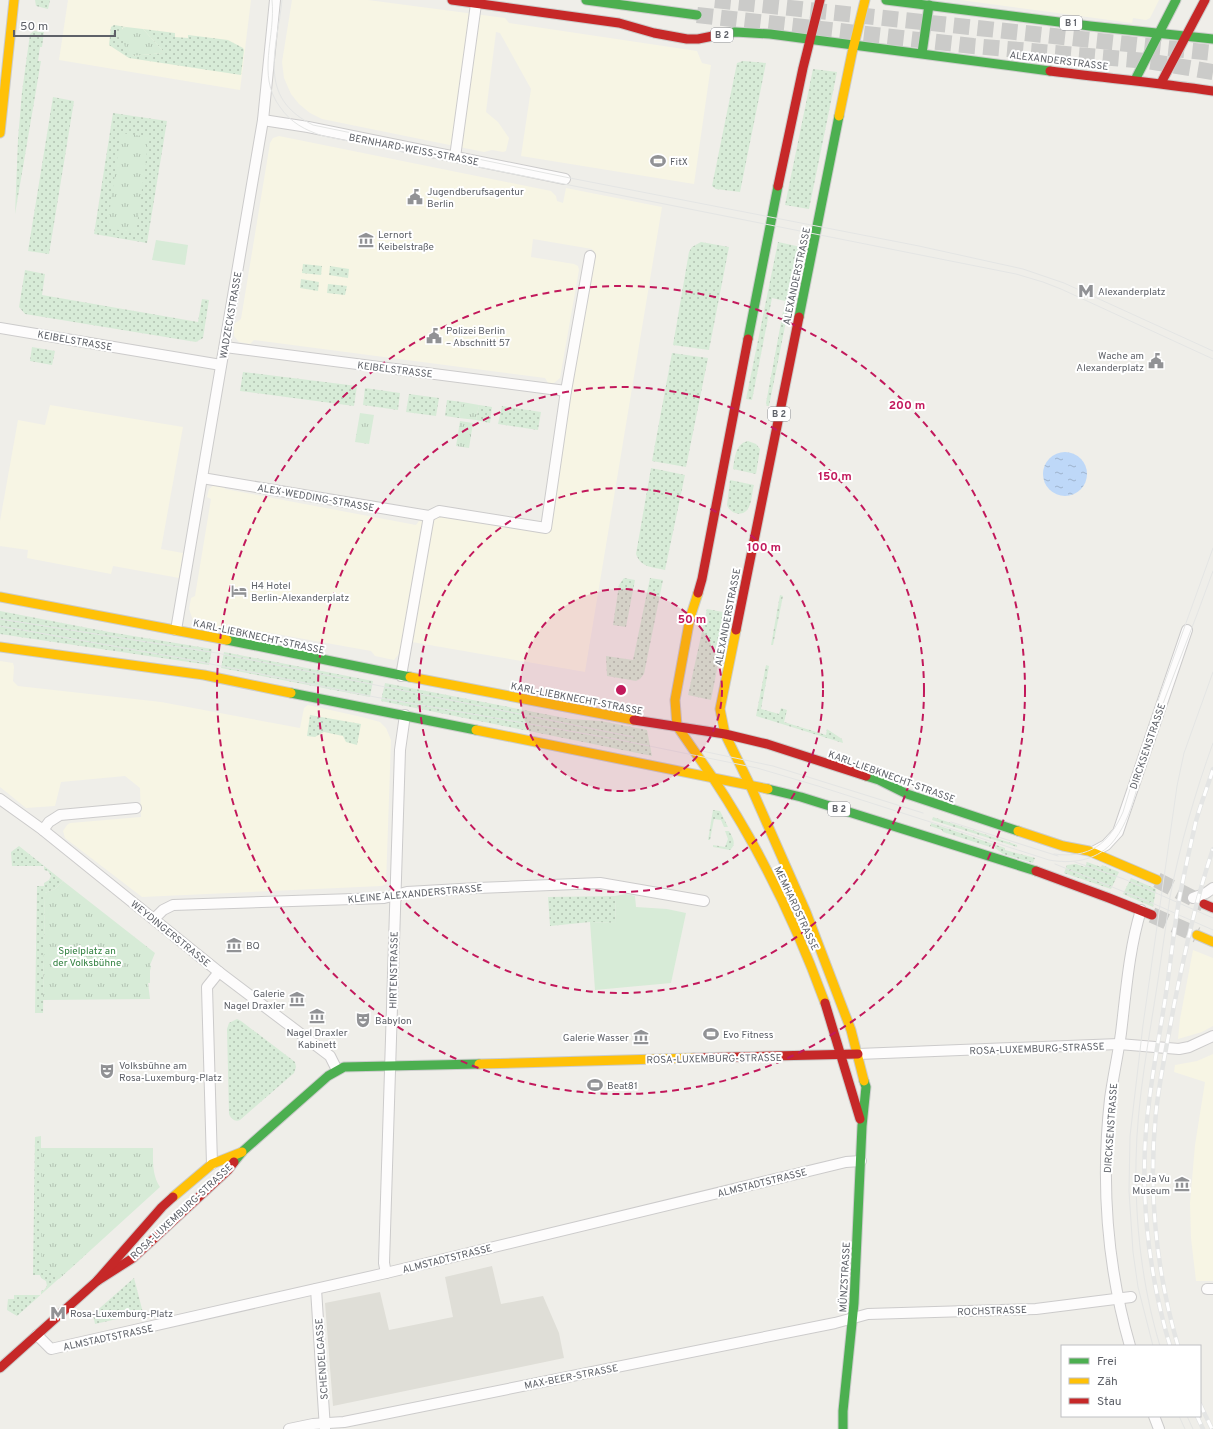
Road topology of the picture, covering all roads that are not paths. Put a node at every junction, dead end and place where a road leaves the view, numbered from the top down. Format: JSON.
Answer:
{"nodes":[{"id":1,"x":14,"y":0,"type":"edge"},
{"id":2,"x":275,"y":0,"type":"edge"},
{"id":3,"x":452,"y":0,"type":"edge"},
{"id":4,"x":586,"y":0,"type":"edge"},
{"id":5,"x":820,"y":0,"type":"edge"},
{"id":6,"x":865,"y":0,"type":"edge"},
{"id":7,"x":886,"y":0,"type":"edge"},
{"id":8,"x":1176,"y":0,"type":"edge"},
{"id":9,"x":1205,"y":0,"type":"edge"},
{"id":10,"x":476,"y":4,"type":"junction"},
{"id":11,"x":929,"y":5,"type":"junction"},
{"id":12,"x":697,"y":15,"type":"tunnel mouth"},
{"id":13,"x":1159,"y":34,"type":"junction"},
{"id":14,"x":1186,"y":36,"type":"junction"},
{"id":15,"x":1213,"y":38,"type":"edge"},
{"id":16,"x":811,"y":39,"type":"junction"},
{"id":17,"x":854,"y":45,"type":"junction"},
{"id":18,"x":922,"y":53,"type":"junction"},
{"id":19,"x":1135,"y":80,"type":"junction"},
{"id":20,"x":1161,"y":83,"type":"junction"},
{"id":21,"x":1213,"y":91,"type":"edge"},
{"id":22,"x":263,"y":120,"type":"junction"},
{"id":23,"x":0,"y":133,"type":"edge"},
{"id":24,"x":455,"y":157,"type":"junction"},
{"id":25,"x":565,"y":179,"type":"dead end"},
{"id":26,"x":590,"y":256,"type":"dead end"},
{"id":27,"x":0,"y":328,"type":"edge"},
{"id":28,"x":225,"y":347,"type":"junction"},
{"id":29,"x":221,"y":365,"type":"junction"},
{"id":30,"x":566,"y":391,"type":"junction"},
{"id":31,"x":202,"y":478,"type":"junction"},
{"id":32,"x":429,"y":516,"type":"junction"},
{"id":33,"x":0,"y":597,"type":"edge"},
{"id":34,"x":176,"y":630,"type":"junction"},
{"id":35,"x":1187,"y":630,"type":"dead end"},
{"id":36,"x":0,"y":647,"type":"edge"},
{"id":37,"x":402,"y":676,"type":"junction"},
{"id":38,"x":405,"y":715,"type":"junction"},
{"id":39,"x":677,"y":726,"type":"junction"},
{"id":40,"x":725,"y":734,"type":"junction"},
{"id":41,"x":713,"y":778,"type":"junction"},
{"id":42,"x":750,"y":785,"type":"junction"},
{"id":43,"x":0,"y":799,"type":"edge"},
{"id":44,"x":136,"y":808,"type":"dead end"},
{"id":45,"x":43,"y":830,"type":"junction"},
{"id":46,"x":1094,"y":852,"type":"junction"},
{"id":47,"x":1157,"y":880,"type":"tunnel mouth"},
{"id":48,"x":1213,"y":888,"type":"edge"},
{"id":49,"x":394,"y":895,"type":"junction"},
{"id":50,"x":1193,"y":898,"type":"dead end"},
{"id":51,"x":704,"y":901,"type":"dead end"},
{"id":52,"x":1204,"y":904,"type":"tunnel mouth"},
{"id":53,"x":1213,"y":908,"type":"edge"},
{"id":54,"x":1141,"y":910,"type":"junction"},
{"id":55,"x":1152,"y":915,"type":"tunnel mouth"},
{"id":56,"x":154,"y":919,"type":"junction"},
{"id":57,"x":1197,"y":935,"type":"tunnel mouth"},
{"id":58,"x":1213,"y":942,"type":"edge"},
{"id":59,"x":219,"y":972,"type":"junction"},
{"id":60,"x":1213,"y":1036,"type":"edge"},
{"id":61,"x":1119,"y":1044,"type":"junction"},
{"id":62,"x":858,"y":1054,"type":"junction"},
{"id":63,"x":842,"y":1055,"type":"junction"},
{"id":64,"x":390,"y":1065,"type":"junction"},
{"id":65,"x":337,"y":1070,"type":"junction"},
{"id":66,"x":862,"y":1126,"type":"junction"},
{"id":67,"x":243,"y":1151,"type":"junction"},
{"id":68,"x":861,"y":1161,"type":"junction"},
{"id":69,"x":212,"y":1164,"type":"junction"},
{"id":70,"x":386,"y":1273,"type":"junction"},
{"id":71,"x":97,"y":1281,"type":"junction"},
{"id":72,"x":316,"y":1289,"type":"junction"},
{"id":73,"x":1131,"y":1297,"type":"dead end"},
{"id":74,"x":1118,"y":1298,"type":"junction"},
{"id":75,"x":853,"y":1318,"type":"junction"},
{"id":76,"x":37,"y":1335,"type":"junction"},
{"id":77,"x":1130,"y":1345,"type":"edge"},
{"id":78,"x":0,"y":1368,"type":"edge"},
{"id":79,"x":1154,"y":1417,"type":"edge"},
{"id":80,"x":325,"y":1426,"type":"edge"},
{"id":81,"x":289,"y":1429,"type":"edge"},
{"id":82,"x":843,"y":1429,"type":"edge"},
{"id":83,"x":1160,"y":1429,"type":"edge"}],
"edges":[{"from":1,"to":23,"type":"main road"},
{"from":2,"to":22,"type":"street","name":"WADZECKSTRASSE"},
{"from":3,"to":10,"type":"main road","number":"B 2"},
{"from":4,"to":12,"type":"main road"},
{"from":5,"to":16,"type":"main road"},
{"from":6,"to":17,"type":"main road","number":"B 2"},
{"from":7,"to":11,"type":"main road","number":"B 1"},
{"from":8,"to":13,"type":"main road"},
{"from":9,"to":14,"type":"main road"},
{"from":10,"to":16,"type":"main road","number":"B 2"},
{"from":10,"to":24,"type":"street"},
{"from":11,"to":13,"type":"main road","number":"B 1"},
{"from":11,"to":18,"type":"main road"},
{"from":13,"to":14,"type":"main road","number":"B 1"},
{"from":13,"to":19,"type":"main road"},
{"from":14,"to":15,"type":"main road","number":"B 1"},
{"from":14,"to":20,"type":"main road"},
{"from":16,"to":17,"type":"main road"},
{"from":16,"to":39,"type":"main road"},
{"from":17,"to":18,"type":"main road","name":"ALEXANDERSTRASSE"},
{"from":17,"to":40,"type":"main road","name":"ALEXANDERSTRASSE","number":"B 2"},
{"from":18,"to":19,"type":"main road","name":"ALEXANDERSTRASSE"},
{"from":19,"to":20,"type":"main road","name":"ALEXANDERSTRASSE"},
{"from":20,"to":21,"type":"main road","name":"ALEXANDERSTRASSE"},
{"from":22,"to":24,"type":"street","name":"BERNHARD-WEISS-STRASSE"},
{"from":22,"to":28,"type":"street","name":"WADZECKSTRASSE"},
{"from":24,"to":25,"type":"street","name":"BERNHARD-WEISS-STRASSE"},
{"from":26,"to":30,"type":"street"},
{"from":27,"to":29,"type":"street","name":"KEIBELSTRASSE"},
{"from":28,"to":29,"type":"street","name":"WADZECKSTRASSE"},
{"from":28,"to":30,"type":"street","name":"KEIBELSTRASSE"},
{"from":29,"to":31,"type":"street","name":"WADZECKSTRASSE"},
{"from":30,"to":32,"type":"street","name":"ALEX-WEDDING-STRASSE"},
{"from":31,"to":32,"type":"street","name":"ALEX-WEDDING-STRASSE"},
{"from":31,"to":34,"type":"street","name":"WADZECKSTRASSE"},
{"from":32,"to":37,"type":"street"},
{"from":33,"to":34,"type":"main road","name":"KARL-LIEBKNECHT-STRASSE"},
{"from":34,"to":37,"type":"main road","name":"KARL-LIEBKNECHT-STRASSE"},
{"from":35,"to":46,"type":"street","name":"DIRCKSENSTRASSE"},
{"from":36,"to":38,"type":"main road"},
{"from":37,"to":39,"type":"main road","name":"KARL-LIEBKNECHT-STRASSE"},
{"from":38,"to":41,"type":"main road"},
{"from":38,"to":49,"type":"street","name":"HIRTENSTRASSE"},
{"from":39,"to":40,"type":"main road","name":"KARL-LIEBKNECHT-STRASSE"},
{"from":39,"to":41,"type":"main road"},
{"from":40,"to":42,"type":"main road","name":"ALEXANDERSTRASSE"},
{"from":40,"to":46,"type":"main road","name":"KARL-LIEBKNECHT-STRASSE"},
{"from":41,"to":42,"type":"main road","number":"B 2"},
{"from":41,"to":63,"type":"main road","name":"MEMHARDSTRASSE"},
{"from":42,"to":54,"type":"main road","number":"B 2"},
{"from":42,"to":62,"type":"main road","name":"MEMHARDSTRASSE"},
{"from":43,"to":45,"type":"street","name":"WEYDINGERSTRASSE"},
{"from":44,"to":45,"type":"street"},
{"from":45,"to":56,"type":"street","name":"WEYDINGERSTRASSE"},
{"from":46,"to":47,"type":"main road","name":"KARL-LIEBKNECHT-STRASSE"},
{"from":48,"to":50,"type":"street"},
{"from":49,"to":51,"type":"street","name":"KLEINE ALEXANDERSTRASSE"},
{"from":49,"to":56,"type":"street","name":"KLEINE ALEXANDERSTRASSE"},
{"from":49,"to":64,"type":"street","name":"HIRTENSTRASSE"},
{"from":52,"to":53,"type":"main road"},
{"from":54,"to":55,"type":"main road","number":"B 2"},
{"from":54,"to":61,"type":"street","name":"DIRCKSENSTRASSE"},
{"from":56,"to":59,"type":"street","name":"WEYDINGERSTRASSE"},
{"from":57,"to":58,"type":"main road"},
{"from":59,"to":65,"type":"street","name":"WEYDINGERSTRASSE"},
{"from":59,"to":69,"type":"street"},
{"from":60,"to":61,"type":"street","name":"ROSA-LUXEMBURG-STRASSE"},
{"from":61,"to":62,"type":"street","name":"ROSA-LUXEMBURG-STRASSE"},
{"from":61,"to":74,"type":"street","name":"DIRCKSENSTRASSE"},
{"from":62,"to":63,"type":"main road","name":"ROSA-LUXEMBURG-STRASSE"},
{"from":62,"to":66,"type":"main road","name":"MÜNZSTRASSE"},
{"from":63,"to":64,"type":"main road","name":"ROSA-LUXEMBURG-STRASSE"},
{"from":63,"to":66,"type":"main road","name":"MÜNZSTRASSE"},
{"from":64,"to":65,"type":"main road","name":"ROSA-LUXEMBURG-STRASSE"},
{"from":64,"to":70,"type":"street","name":"HIRTENSTRASSE"},
{"from":65,"to":67,"type":"main road","name":"ROSA-LUXEMBURG-STRASSE"},
{"from":66,"to":68,"type":"main road","name":"MÜNZSTRASSE"},
{"from":67,"to":69,"type":"main road","name":"ROSA-LUXEMBURG-STRASSE"},
{"from":67,"to":71,"type":"main road","name":"ROSA-LUXEMBURG-STRASSE"},
{"from":68,"to":70,"type":"street","name":"ALMSTADTSTRASSE"},
{"from":68,"to":75,"type":"main road","name":"MÜNZSTRASSE"},
{"from":69,"to":71,"type":"main road","name":"ROSA-LUXEMBURG-STRASSE"},
{"from":70,"to":72,"type":"street","name":"ALMSTADTSTRASSE"},
{"from":71,"to":76,"type":"main road","name":"ROSA-LUXEMBURG-STRASSE"},
{"from":72,"to":76,"type":"street","name":"ALMSTADTSTRASSE"},
{"from":72,"to":80,"type":"street","name":"SCHENDELGASSE"},
{"from":73,"to":74,"type":"street","name":"ROCHSTRASSE"},
{"from":74,"to":75,"type":"street","name":"ROCHSTRASSE"},
{"from":74,"to":77,"type":"street","name":"DIRCKSENSTRASSE"},
{"from":75,"to":80,"type":"street","name":"MAX-BEER-STRASSE"},
{"from":75,"to":82,"type":"main road","name":"MÜNZSTRASSE"},
{"from":76,"to":78,"type":"main road","name":"ROSA-LUXEMBURG-STRASSE"},
{"from":79,"to":83,"type":"street"},
{"from":80,"to":81,"type":"street","name":"MAX-BEER-STRASSE"}]}
